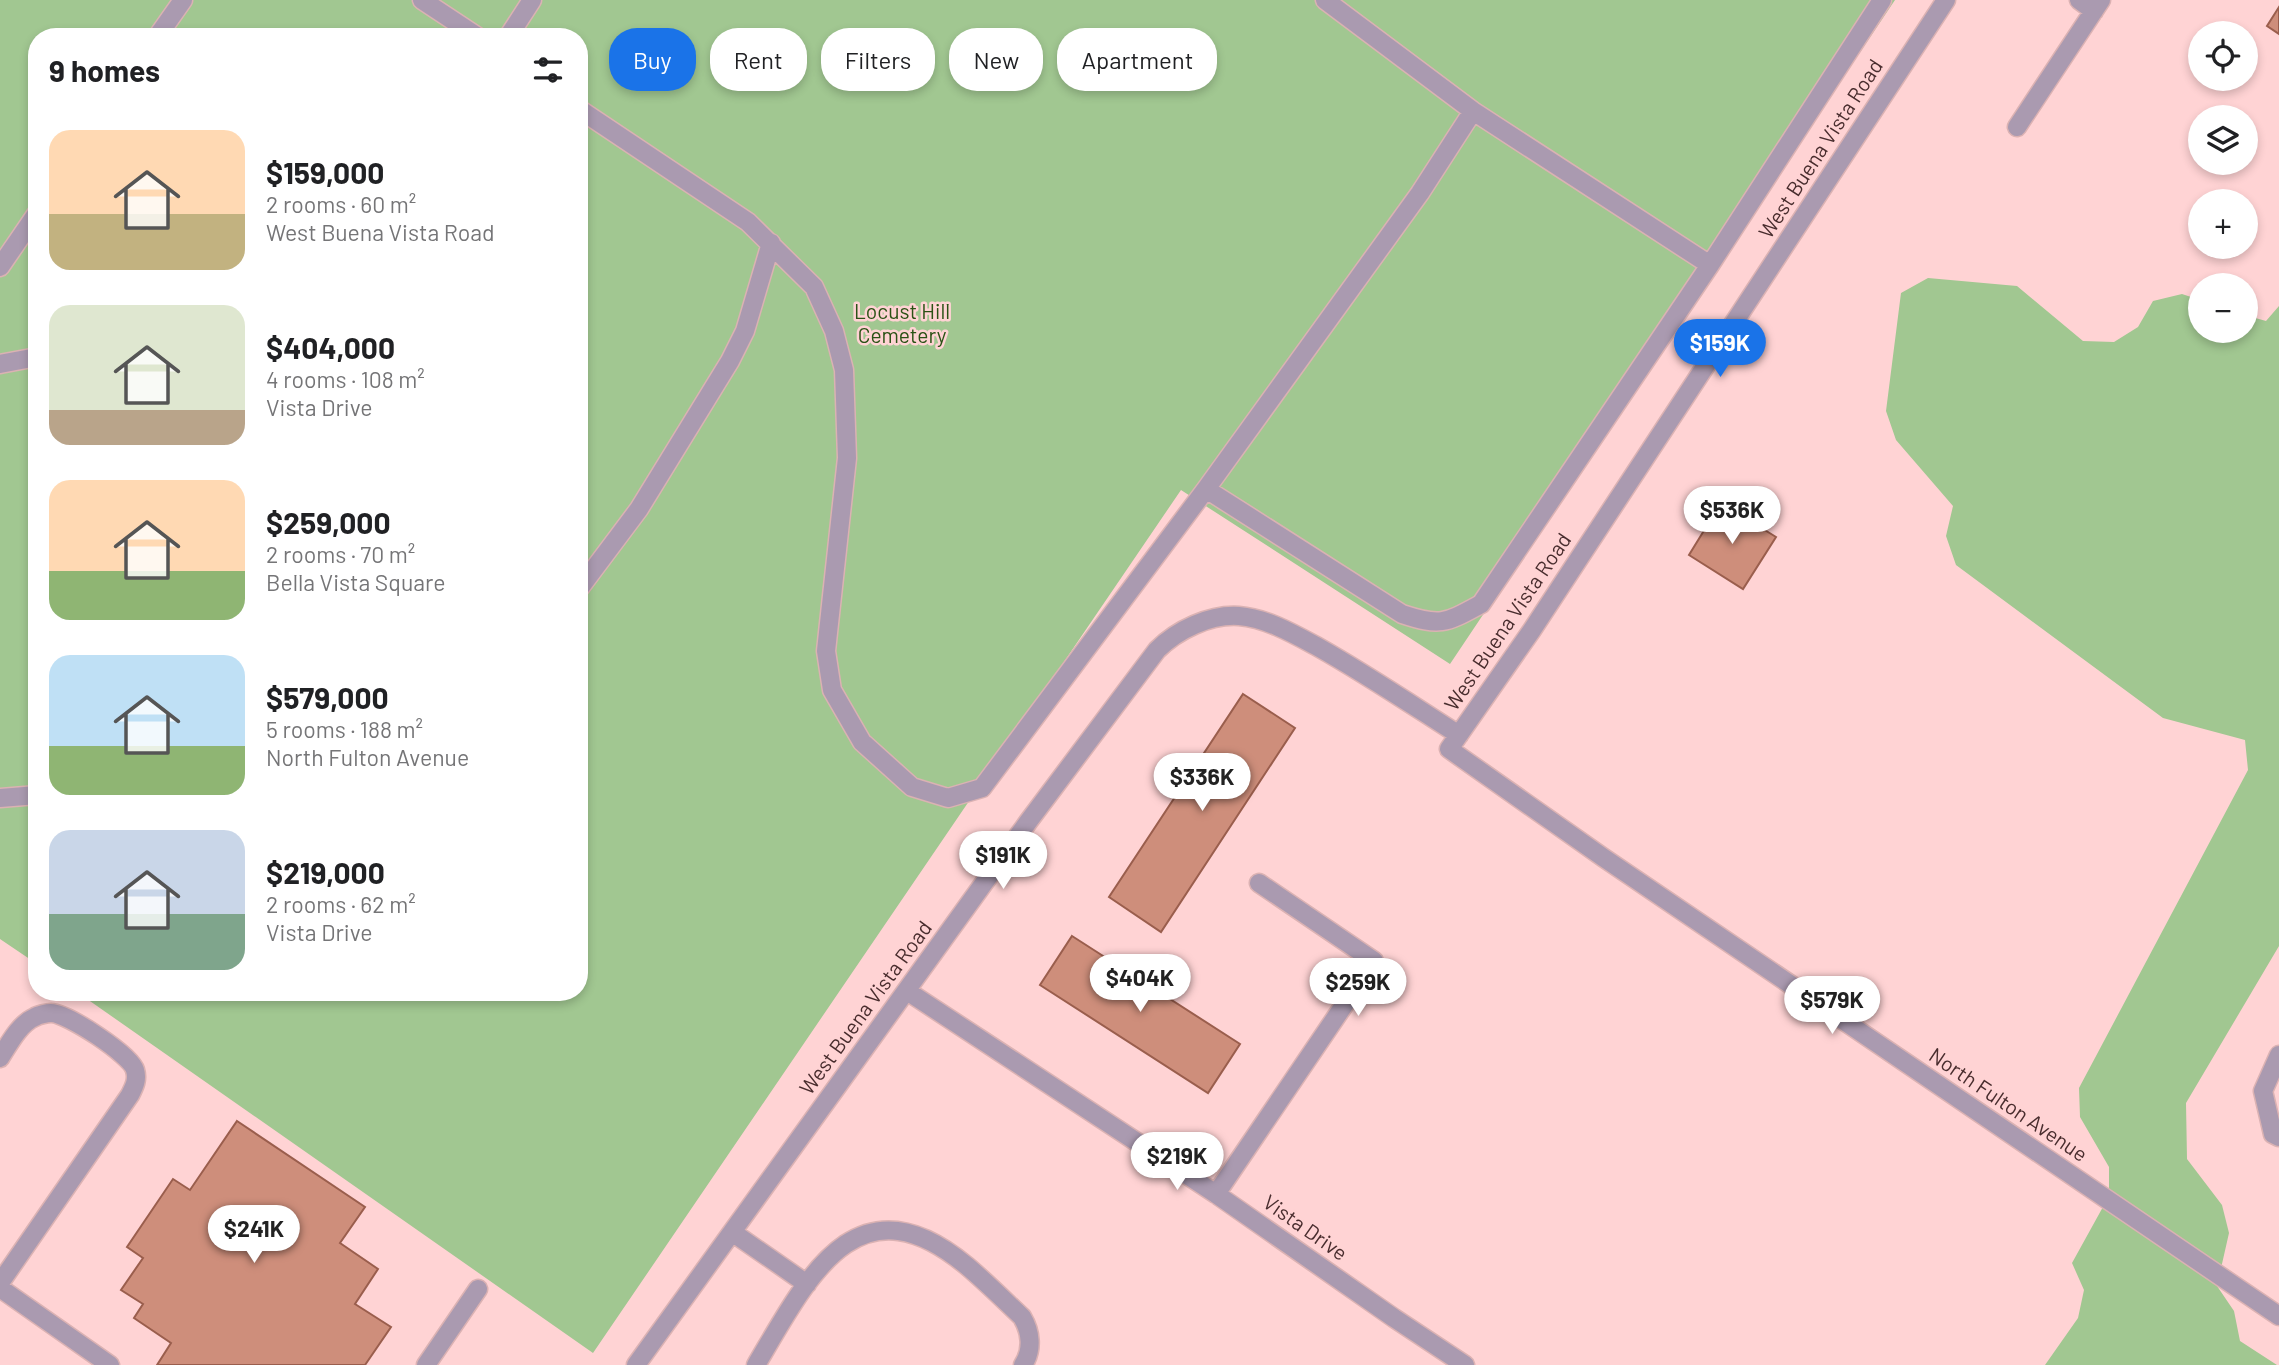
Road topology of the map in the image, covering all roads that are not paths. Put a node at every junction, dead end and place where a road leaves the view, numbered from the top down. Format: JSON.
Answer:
{"nodes":[{"id":1,"x":183,"y":0,"type":"edge"},
{"id":2,"x":422,"y":0,"type":"edge"},
{"id":3,"x":532,"y":0,"type":"edge"},
{"id":4,"x":1325,"y":0,"type":"edge"},
{"id":5,"x":1882,"y":0,"type":"edge"},
{"id":6,"x":1946,"y":0,"type":"edge"},
{"id":7,"x":2091,"y":4,"type":"edge"},
{"id":8,"x":163,"y":28,"type":"edge"},
{"id":9,"x":464,"y":28,"type":"edge"},
{"id":10,"x":514,"y":28,"type":"edge"},
{"id":11,"x":1473,"y":111,"type":"junction"},
{"id":12,"x":588,"y":115,"type":"edge"},
{"id":13,"x":2017,"y":127,"type":"dead end"},
{"id":14,"x":28,"y":226,"type":"edge"},
{"id":15,"x":771,"y":243,"type":"junction"},
{"id":16,"x":1710,"y":265,"type":"junction"},
{"id":17,"x":0,"y":267,"type":"edge"},
{"id":18,"x":28,"y":359,"type":"edge"},
{"id":19,"x":0,"y":364,"type":"edge"},
{"id":20,"x":1206,"y":488,"type":"junction"},
{"id":21,"x":588,"y":577,"type":"edge"},
{"id":22,"x":1459,"y":734,"type":"junction"},
{"id":23,"x":28,"y":795,"type":"edge"},
{"id":24,"x":0,"y":798,"type":"edge"},
{"id":25,"x":1259,"y":883,"type":"dead end"},
{"id":26,"x":907,"y":991,"type":"junction"},
{"id":27,"x":2279,"y":1055,"type":"edge"},
{"id":28,"x":0,"y":1058,"type":"edge"},
{"id":29,"x":2279,"y":1138,"type":"edge"},
{"id":30,"x":1216,"y":1194,"type":"junction"},
{"id":31,"x":732,"y":1232,"type":"junction"},
{"id":32,"x":807,"y":1284,"type":"junction"},
{"id":33,"x":0,"y":1286,"type":"edge"},
{"id":34,"x":478,"y":1289,"type":"dead end"},
{"id":35,"x":2279,"y":1316,"type":"edge"},
{"id":36,"x":100,"y":1362,"type":"edge"},
{"id":37,"x":426,"y":1365,"type":"edge"},
{"id":38,"x":636,"y":1365,"type":"edge"},
{"id":39,"x":756,"y":1365,"type":"edge"},
{"id":40,"x":1023,"y":1365,"type":"edge"},
{"id":41,"x":1465,"y":1365,"type":"edge"}],
"edges":[{"from":1,"to":8,"type":"street"},
{"from":2,"to":9,"type":"street"},
{"from":3,"to":10,"type":"street"},
{"from":4,"to":11,"type":"street"},
{"from":5,"to":16,"type":"street"},
{"from":6,"to":22,"type":"street","name":"West Buena Vista Road"},
{"from":7,"to":13,"type":"street"},
{"from":11,"to":16,"type":"street"},
{"from":11,"to":20,"type":"street"},
{"from":12,"to":15,"type":"street"},
{"from":14,"to":17,"type":"street"},
{"from":15,"to":20,"type":"street"},
{"from":15,"to":21,"type":"street"},
{"from":16,"to":20,"type":"street"},
{"from":18,"to":19,"type":"street"},
{"from":22,"to":26,"type":"street","name":"West Buena Vista Road"},
{"from":22,"to":35,"type":"street","name":"North Fulton Avenue"},
{"from":23,"to":24,"type":"street"},
{"from":25,"to":30,"type":"street"},
{"from":26,"to":30,"type":"street","name":"Vista Drive"},
{"from":26,"to":31,"type":"street","name":"West Buena Vista Road"},
{"from":27,"to":29,"type":"street"},
{"from":28,"to":33,"type":"street"},
{"from":30,"to":41,"type":"street","name":"Vista Drive"},
{"from":31,"to":32,"type":"street"},
{"from":31,"to":38,"type":"street","name":"West Buena Vista Road"},
{"from":32,"to":39,"type":"street"},
{"from":32,"to":40,"type":"street"},
{"from":33,"to":36,"type":"street"},
{"from":34,"to":37,"type":"street"}]}
